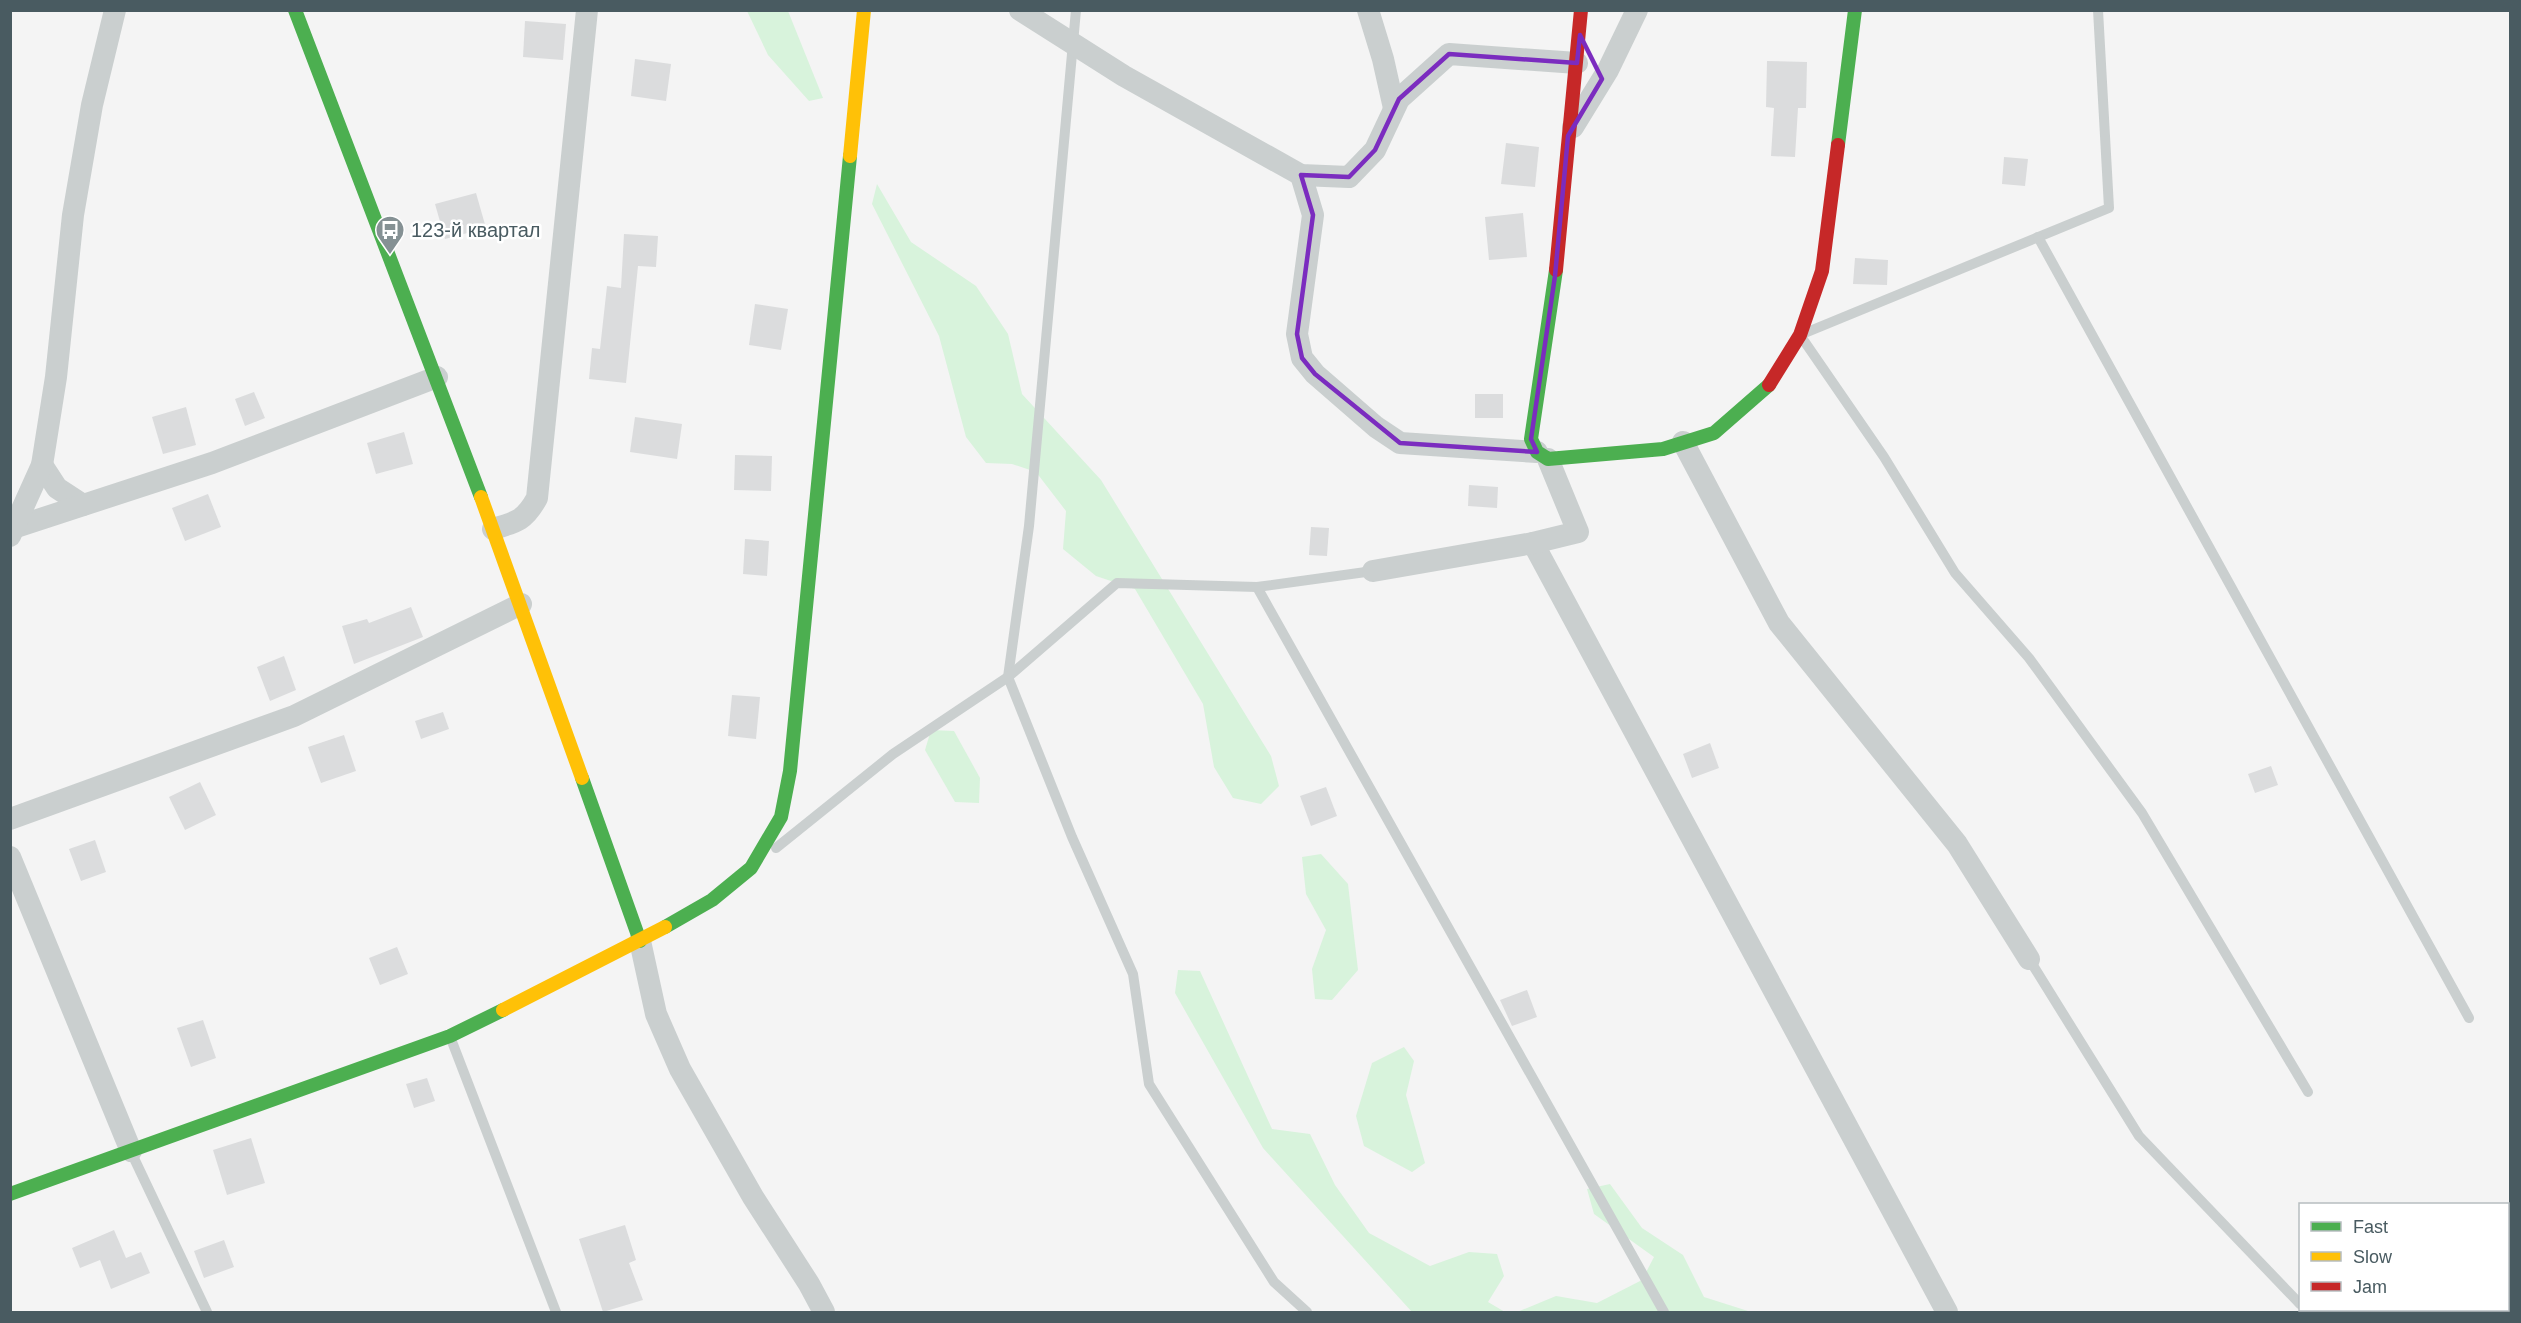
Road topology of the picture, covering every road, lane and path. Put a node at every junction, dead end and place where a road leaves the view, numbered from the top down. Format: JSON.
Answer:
{"nodes":[{"id":1,"x":115,"y":10,"type":"edge"},
{"id":2,"x":294,"y":10,"type":"edge"},
{"id":3,"x":587,"y":10,"type":"edge"},
{"id":4,"x":864,"y":10,"type":"edge"},
{"id":5,"x":1076,"y":10,"type":"edge"},
{"id":6,"x":1368,"y":10,"type":"edge"},
{"id":7,"x":1581,"y":10,"type":"edge"},
{"id":8,"x":1637,"y":10,"type":"edge"},
{"id":9,"x":1855,"y":10,"type":"edge"},
{"id":10,"x":2098,"y":10,"type":"edge"},
{"id":11,"x":1027,"y":14,"type":"edge"},
{"id":12,"x":1580,"y":35,"type":"junction"},
{"id":13,"x":1073,"y":45,"type":"junction"},
{"id":14,"x":1577,"y":63,"type":"junction"},
{"id":15,"x":1602,"y":79,"type":"junction"},
{"id":16,"x":1394,"y":108,"type":"junction"},
{"id":17,"x":1568,"y":136,"type":"junction"},
{"id":18,"x":1301,"y":175,"type":"junction"},
{"id":19,"x":2038,"y":237,"type":"junction"},
{"id":20,"x":1800,"y":335,"type":"junction"},
{"id":21,"x":437,"y":377,"type":"junction"},
{"id":22,"x":1683,"y":442,"type":"junction"},
{"id":23,"x":1542,"y":455,"type":"junction"},
{"id":24,"x":42,"y":465,"type":"junction"},
{"id":25,"x":83,"y":505,"type":"junction"},
{"id":26,"x":494,"y":529,"type":"junction"},
{"id":27,"x":13,"y":531,"type":"edge"},
{"id":28,"x":1533,"y":543,"type":"junction"},
{"id":29,"x":1372,"y":571,"type":"joint"},
{"id":30,"x":1257,"y":587,"type":"junction"},
{"id":31,"x":521,"y":604,"type":"junction"},
{"id":32,"x":1008,"y":677,"type":"junction"},
{"id":33,"x":10,"y":819,"type":"edge"},
{"id":34,"x":10,"y":857,"type":"edge"},
{"id":35,"x":751,"y":868,"type":"junction"},
{"id":36,"x":640,"y":941,"type":"junction"},
{"id":37,"x":2029,"y":958,"type":"joint"},
{"id":38,"x":2469,"y":1018,"type":"dead end"},
{"id":39,"x":450,"y":1036,"type":"junction"},
{"id":40,"x":2308,"y":1092,"type":"dead end"},
{"id":41,"x":131,"y":1151,"type":"junction"},
{"id":42,"x":10,"y":1194,"type":"edge"},
{"id":43,"x":2299,"y":1302,"type":"edge"},
{"id":44,"x":207,"y":1312,"type":"edge"},
{"id":45,"x":556,"y":1312,"type":"edge"},
{"id":46,"x":824,"y":1312,"type":"edge"},
{"id":47,"x":1307,"y":1312,"type":"edge"},
{"id":48,"x":1664,"y":1312,"type":"edge"},
{"id":49,"x":1947,"y":1312,"type":"edge"}],
"edges":[{"from":1,"to":24,"type":"street"},
{"from":2,"to":21,"type":"street"},
{"from":3,"to":26,"type":"street"},
{"from":4,"to":35,"type":"street"},
{"from":5,"to":13,"type":"lane"},
{"from":6,"to":16,"type":"street"},
{"from":7,"to":12,"type":"street"},
{"from":8,"to":15,"type":"street"},
{"from":9,"to":20,"type":"street"},
{"from":10,"to":19,"type":"lane"},
{"from":11,"to":13,"type":"street"},
{"from":12,"to":14,"type":"street"},
{"from":12,"to":15,"type":"street"},
{"from":13,"to":18,"type":"street"},
{"from":13,"to":32,"type":"lane"},
{"from":14,"to":16,"type":"street"},
{"from":14,"to":17,"type":"street"},
{"from":15,"to":17,"type":"street"},
{"from":16,"to":18,"type":"street"},
{"from":17,"to":23,"type":"street"},
{"from":18,"to":23,"type":"street"},
{"from":19,"to":20,"type":"lane"},
{"from":19,"to":38,"type":"lane"},
{"from":20,"to":22,"type":"street"},
{"from":20,"to":40,"type":"lane"},
{"from":21,"to":25,"type":"street"},
{"from":21,"to":26,"type":"street"},
{"from":22,"to":23,"type":"street"},
{"from":22,"to":37,"type":"street"},
{"from":23,"to":28,"type":"street"},
{"from":24,"to":25,"type":"street"},
{"from":24,"to":27,"type":"street"},
{"from":25,"to":27,"type":"street"},
{"from":26,"to":31,"type":"street"},
{"from":28,"to":29,"type":"street"},
{"from":28,"to":49,"type":"street"},
{"from":29,"to":30,"type":"lane"},
{"from":30,"to":32,"type":"lane"},
{"from":30,"to":48,"type":"lane"},
{"from":31,"to":33,"type":"street"},
{"from":31,"to":36,"type":"street"},
{"from":32,"to":35,"type":"lane"},
{"from":32,"to":47,"type":"lane"},
{"from":34,"to":41,"type":"street"},
{"from":35,"to":36,"type":"street"},
{"from":36,"to":39,"type":"street"},
{"from":36,"to":46,"type":"street"},
{"from":37,"to":43,"type":"lane"},
{"from":39,"to":41,"type":"street"},
{"from":39,"to":45,"type":"lane"},
{"from":41,"to":42,"type":"street"},
{"from":41,"to":44,"type":"lane"}]}
